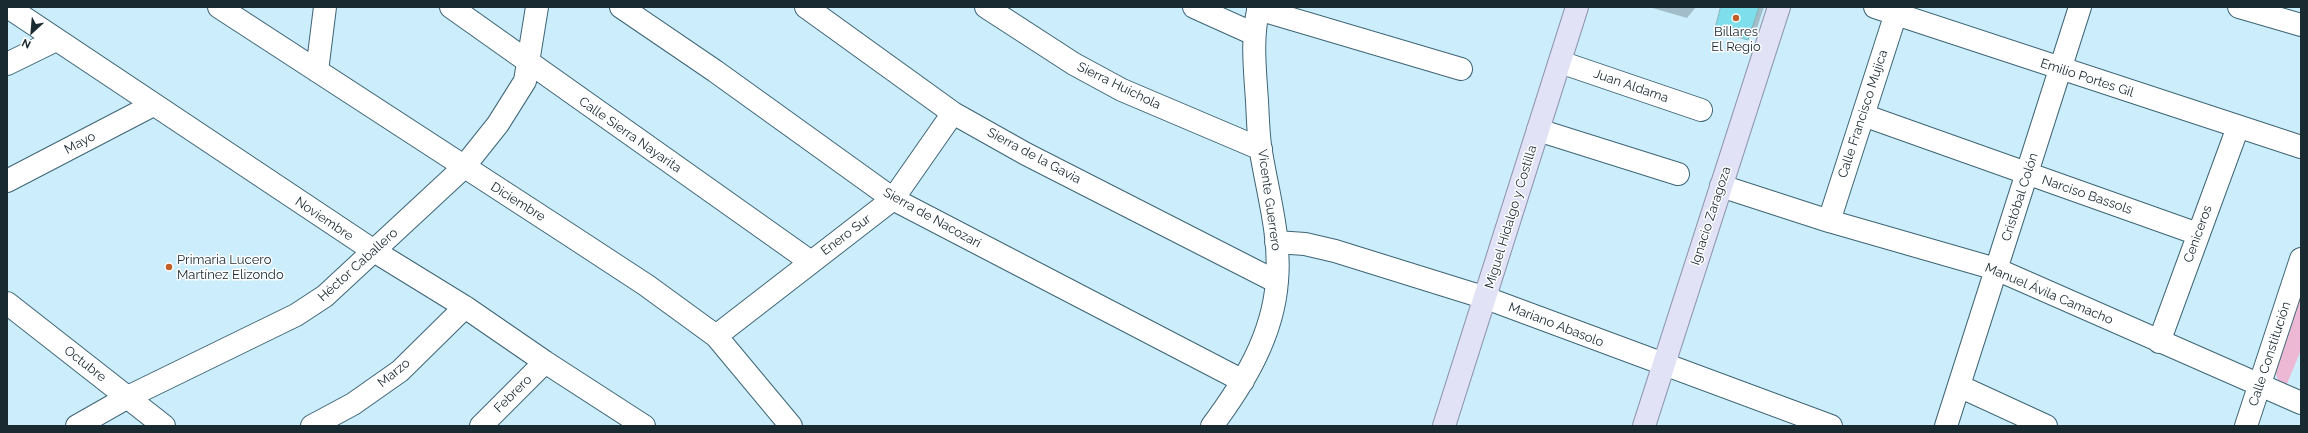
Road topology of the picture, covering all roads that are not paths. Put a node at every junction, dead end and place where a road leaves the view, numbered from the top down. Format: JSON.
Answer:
{"nodes":[{"id":1,"x":8,"y":7,"type":"edge"},
{"id":2,"x":219,"y":7,"type":"edge"},
{"id":3,"x":326,"y":7,"type":"edge"},
{"id":4,"x":451,"y":7,"type":"edge"},
{"id":5,"x":537,"y":7,"type":"edge"},
{"id":6,"x":621,"y":7,"type":"edge"},
{"id":7,"x":806,"y":7,"type":"edge"},
{"id":8,"x":986,"y":7,"type":"edge"},
{"id":9,"x":1194,"y":7,"type":"edge"},
{"id":10,"x":1577,"y":7,"type":"edge"},
{"id":11,"x":1779,"y":7,"type":"edge"},
{"id":12,"x":1875,"y":7,"type":"edge"},
{"id":13,"x":2080,"y":7,"type":"edge"},
{"id":14,"x":2239,"y":7,"type":"edge"},
{"id":15,"x":1258,"y":8,"type":"edge"},
{"id":16,"x":1896,"y":11,"type":"edge"},
{"id":17,"x":2301,"y":25,"type":"edge"},
{"id":18,"x":1254,"y":34,"type":"junction"},
{"id":19,"x":56,"y":40,"type":"junction"},
{"id":20,"x":1560,"y":62,"type":"junction"},
{"id":21,"x":7,"y":64,"type":"edge"},
{"id":22,"x":529,"y":64,"type":"junction"},
{"id":23,"x":1460,"y":69,"type":"dead end"},
{"id":24,"x":2061,"y":70,"type":"junction"},
{"id":25,"x":316,"y":71,"type":"junction"},
{"id":26,"x":153,"y":105,"type":"junction"},
{"id":27,"x":1701,"y":110,"type":"dead end"},
{"id":28,"x":953,"y":113,"type":"junction"},
{"id":29,"x":1863,"y":115,"type":"junction"},
{"id":30,"x":2238,"y":127,"type":"junction"},
{"id":31,"x":1538,"y":130,"type":"junction"},
{"id":32,"x":2301,"y":147,"type":"edge"},
{"id":33,"x":1261,"y":149,"type":"junction"},
{"id":34,"x":463,"y":168,"type":"junction"},
{"id":35,"x":1678,"y":174,"type":"dead end"},
{"id":36,"x":2028,"y":174,"type":"junction"},
{"id":37,"x":7,"y":181,"type":"edge"},
{"id":38,"x":1721,"y":186,"type":"junction"},
{"id":39,"x":893,"y":199,"type":"junction"},
{"id":40,"x":1829,"y":221,"type":"junction"},
{"id":41,"x":2198,"y":234,"type":"junction"},
{"id":42,"x":1276,"y":242,"type":"junction"},
{"id":43,"x":374,"y":251,"type":"junction"},
{"id":44,"x":2301,"y":259,"type":"edge"},
{"id":45,"x":811,"y":262,"type":"junction"},
{"id":46,"x":1996,"y":269,"type":"junction"},
{"id":47,"x":1277,"y":282,"type":"junction"},
{"id":48,"x":1486,"y":298,"type":"junction"},
{"id":49,"x":7,"y":303,"type":"edge"},
{"id":50,"x":465,"y":307,"type":"junction"},
{"id":51,"x":716,"y":336,"type":"junction"},
{"id":52,"x":2159,"y":342,"type":"junction"},
{"id":53,"x":545,"y":362,"type":"junction"},
{"id":54,"x":1664,"y":365,"type":"junction"},
{"id":55,"x":1243,"y":381,"type":"junction"},
{"id":56,"x":2260,"y":385,"type":"junction"},
{"id":57,"x":1959,"y":386,"type":"junction"},
{"id":58,"x":128,"y":398,"type":"junction"},
{"id":59,"x":2301,"y":403,"type":"edge"},
{"id":60,"x":629,"y":422,"type":"edge"},
{"id":61,"x":785,"y":424,"type":"edge"},
{"id":62,"x":77,"y":426,"type":"edge"},
{"id":63,"x":164,"y":426,"type":"edge"},
{"id":64,"x":312,"y":426,"type":"edge"},
{"id":65,"x":481,"y":426,"type":"edge"},
{"id":66,"x":1212,"y":426,"type":"edge"},
{"id":67,"x":1444,"y":426,"type":"edge"},
{"id":68,"x":1644,"y":426,"type":"edge"},
{"id":69,"x":1831,"y":426,"type":"edge"},
{"id":70,"x":1946,"y":426,"type":"edge"},
{"id":71,"x":2046,"y":426,"type":"edge"},
{"id":72,"x":2246,"y":426,"type":"edge"}],
"edges":[{"from":1,"to":19,"type":"street","name":"Noviembre"},
{"from":2,"to":25,"type":"street","name":"Diciembre"},
{"from":3,"to":25,"type":"street"},
{"from":4,"to":22,"type":"street","name":"Calle Sierra Nayarita"},
{"from":5,"to":22,"type":"street","name":"Héctor Caballero"},
{"from":6,"to":39,"type":"street","name":"Sierra de Nacozari"},
{"from":7,"to":28,"type":"street","name":"Sierra de la Gavia"},
{"from":8,"to":33,"type":"street","name":"Sierra Huichola"},
{"from":9,"to":18,"type":"street"},
{"from":10,"to":20,"type":"main road","name":"Miguel Hidalgo y Costilla"},
{"from":11,"to":38,"type":"main road","name":"Ignacio Zaragoza"},
{"from":12,"to":16,"type":"street","name":"Emilio Portes Gil"},
{"from":13,"to":24,"type":"street","name":"Cristóbal Colón"},
{"from":14,"to":17,"type":"street"},
{"from":15,"to":18,"type":"street","name":"Vicente Guerrero"},
{"from":15,"to":23,"type":"street"},
{"from":16,"to":24,"type":"street","name":"Emilio Portes Gil"},
{"from":16,"to":29,"type":"street","name":"Calle Francisco Mujica"},
{"from":18,"to":33,"type":"street","name":"Vicente Guerrero"},
{"from":19,"to":21,"type":"street"},
{"from":19,"to":26,"type":"street","name":"Noviembre"},
{"from":20,"to":27,"type":"street","name":"Juan Aldama"},
{"from":20,"to":31,"type":"main road","name":"Miguel Hidalgo y Costilla"},
{"from":22,"to":34,"type":"street","name":"Héctor Caballero"},
{"from":22,"to":45,"type":"street","name":"Calle Sierra Nayarita"},
{"from":24,"to":30,"type":"street","name":"Emilio Portes Gil"},
{"from":24,"to":36,"type":"street","name":"Cristóbal Colón"},
{"from":25,"to":34,"type":"street","name":"Diciembre"},
{"from":26,"to":37,"type":"street","name":"Mayo"},
{"from":26,"to":43,"type":"street","name":"Noviembre"},
{"from":28,"to":39,"type":"street","name":"Enero Sur"},
{"from":28,"to":47,"type":"street","name":"Sierra de la Gavia"},
{"from":29,"to":36,"type":"street","name":"Narciso Bassols"},
{"from":29,"to":40,"type":"street","name":"Calle Francisco Mujica"},
{"from":30,"to":32,"type":"street","name":"Emilio Portes Gil"},
{"from":30,"to":41,"type":"street","name":"Ceniceros"},
{"from":31,"to":35,"type":"street"},
{"from":31,"to":48,"type":"main road","name":"Miguel Hidalgo y Costilla"},
{"from":33,"to":42,"type":"street","name":"Vicente Guerrero"},
{"from":34,"to":43,"type":"street","name":"Héctor Caballero"},
{"from":34,"to":51,"type":"street","name":"Diciembre"},
{"from":36,"to":41,"type":"street","name":"Narciso Bassols"},
{"from":36,"to":46,"type":"street","name":"Cristóbal Colón"},
{"from":38,"to":40,"type":"street","name":"Manuel Ávila Camacho"},
{"from":38,"to":54,"type":"main road","name":"Ignacio Zaragoza"},
{"from":39,"to":45,"type":"street","name":"Enero Sur"},
{"from":39,"to":55,"type":"street","name":"Sierra de Nacozari"},
{"from":40,"to":46,"type":"street","name":"Manuel Ávila Camacho"},
{"from":41,"to":52,"type":"street","name":"Ceniceros"},
{"from":42,"to":47,"type":"street","name":"Vicente Guerrero"},
{"from":42,"to":48,"type":"street","name":"Mariano Abasolo"},
{"from":43,"to":50,"type":"street","name":"Noviembre"},
{"from":43,"to":58,"type":"street","name":"Héctor Caballero"},
{"from":44,"to":56,"type":"street","name":"Calle Constitución"},
{"from":45,"to":51,"type":"street","name":"Enero Sur"},
{"from":46,"to":52,"type":"street","name":"Manuel Ávila Camacho"},
{"from":46,"to":57,"type":"street","name":"Cristóbal Colón"},
{"from":47,"to":55,"type":"street","name":"Vicente Guerrero"},
{"from":48,"to":54,"type":"street","name":"Mariano Abasolo"},
{"from":48,"to":67,"type":"main road","name":"Miguel Hidalgo y Costilla"},
{"from":49,"to":58,"type":"street","name":"Octubre"},
{"from":50,"to":53,"type":"street","name":"Noviembre"},
{"from":50,"to":64,"type":"street","name":"Marzo"},
{"from":51,"to":61,"type":"street","name":"Diciembre"},
{"from":52,"to":56,"type":"street","name":"Manuel Ávila Camacho"},
{"from":53,"to":60,"type":"street","name":"Noviembre"},
{"from":53,"to":65,"type":"street","name":"Febrero"},
{"from":54,"to":68,"type":"main road","name":"Ignacio Zaragoza"},
{"from":54,"to":69,"type":"street","name":"Mariano Abasolo"},
{"from":55,"to":66,"type":"street","name":"Vicente Guerrero"},
{"from":56,"to":59,"type":"street","name":"Manuel Ávila Camacho"},
{"from":56,"to":72,"type":"street","name":"Calle Constitución"},
{"from":57,"to":70,"type":"street","name":"Cristóbal Colón"},
{"from":57,"to":71,"type":"street"},
{"from":58,"to":62,"type":"street","name":"Héctor Caballero"},
{"from":58,"to":63,"type":"street","name":"Octubre"}]}
